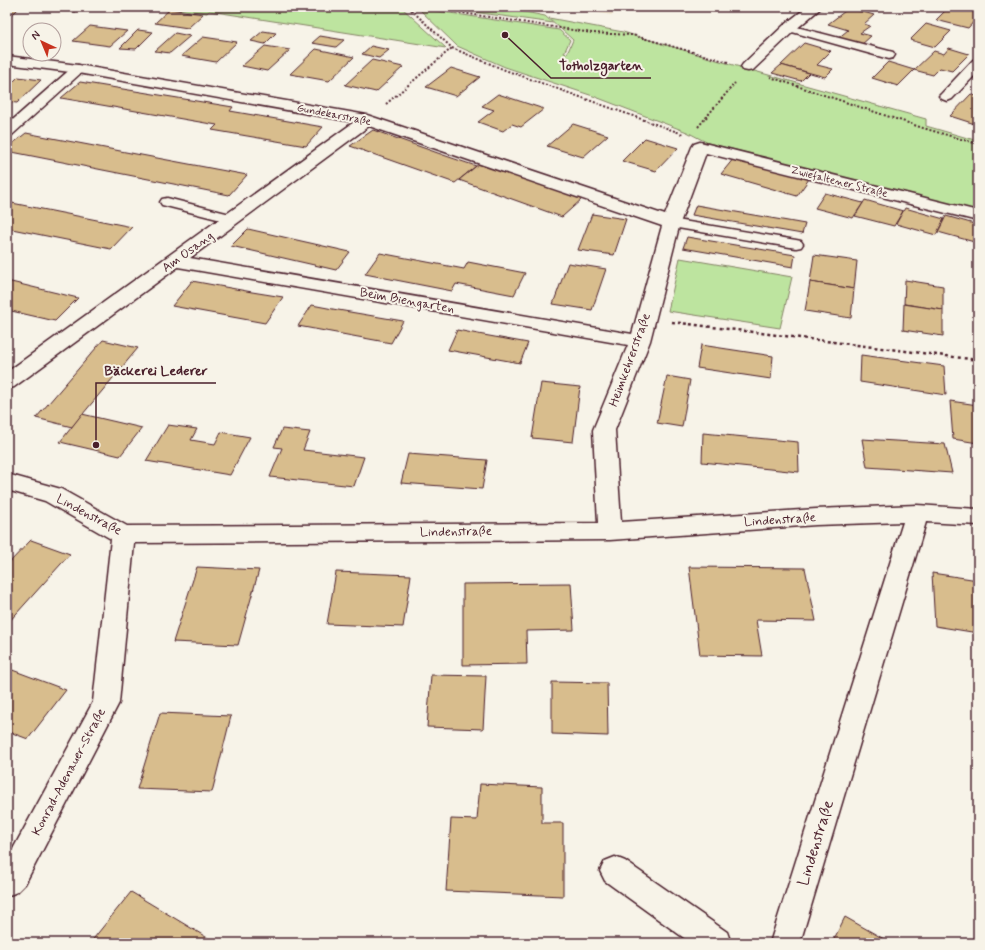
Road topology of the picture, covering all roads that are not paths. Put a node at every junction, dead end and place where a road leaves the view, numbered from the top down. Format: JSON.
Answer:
{"nodes":[{"id":1,"x":815,"y":7,"type":"edge"},
{"id":2,"x":789,"y":28,"type":"junction"},
{"id":3,"x":890,"y":54,"type":"dead end"},
{"id":4,"x":7,"y":60,"type":"edge"},
{"id":5,"x":978,"y":63,"type":"edge"},
{"id":6,"x":748,"y":67,"type":"road end"},
{"id":7,"x":78,"y":69,"type":"junction"},
{"id":8,"x":947,"y":96,"type":"dead end"},
{"id":9,"x":368,"y":120,"type":"junction"},
{"id":10,"x":7,"y":132,"type":"edge"},
{"id":11,"x":695,"y":142,"type":"joint"},
{"id":12,"x":167,"y":202,"type":"dead end"},
{"id":13,"x":978,"y":216,"type":"edge"},
{"id":14,"x":233,"y":219,"type":"junction"},
{"id":15,"x":672,"y":223,"type":"junction"},
{"id":16,"x":796,"y":244,"type":"dead end"},
{"id":17,"x":175,"y":262,"type":"junction"},
{"id":18,"x":640,"y":341,"type":"junction"},
{"id":19,"x":7,"y":382,"type":"edge"},
{"id":20,"x":7,"y":482,"type":"edge"},
{"id":21,"x":917,"y":513,"type":"junction"},
{"id":22,"x":978,"y":517,"type":"edge"},
{"id":23,"x":610,"y":531,"type":"junction"},
{"id":24,"x":123,"y":535,"type":"junction"},
{"id":25,"x":615,"y":871,"type":"dead end"},
{"id":26,"x":7,"y":882,"type":"edge"},
{"id":27,"x":716,"y":943,"type":"edge"},
{"id":28,"x":785,"y":943,"type":"edge"}],
"edges":[{"from":1,"to":2,"type":"street"},
{"from":2,"to":3,"type":"lane"},
{"from":2,"to":6,"type":"street"},
{"from":4,"to":7,"type":"street","name":"Gundekarstraße"},
{"from":5,"to":8,"type":"street"},
{"from":7,"to":9,"type":"street","name":"Gundekarstraße"},
{"from":7,"to":10,"type":"lane"},
{"from":9,"to":14,"type":"street","name":"Am Osang"},
{"from":9,"to":15,"type":"street","name":"Gundekarstraße"},
{"from":11,"to":13,"type":"street","name":"Zwiefaltener Straße"},
{"from":11,"to":15,"type":"street","name":"Heimkehrerstraße"},
{"from":12,"to":14,"type":"lane"},
{"from":14,"to":17,"type":"street","name":"Am Osang"},
{"from":15,"to":16,"type":"lane"},
{"from":15,"to":18,"type":"street","name":"Heimkehrerstraße"},
{"from":17,"to":18,"type":"street","name":"Beim Biengarten"},
{"from":17,"to":19,"type":"street","name":"Am Osang"},
{"from":18,"to":23,"type":"street","name":"Heimkehrerstraße"},
{"from":20,"to":24,"type":"street","name":"Lindenstraße"},
{"from":21,"to":22,"type":"street","name":"Lindenstraße"},
{"from":21,"to":23,"type":"street","name":"Lindenstraße"},
{"from":21,"to":28,"type":"street","name":"Lindenstraße"},
{"from":23,"to":24,"type":"street","name":"Lindenstraße"},
{"from":24,"to":26,"type":"street","name":"Konrad-Adenauer-Straße"},
{"from":25,"to":27,"type":"street"}]}
